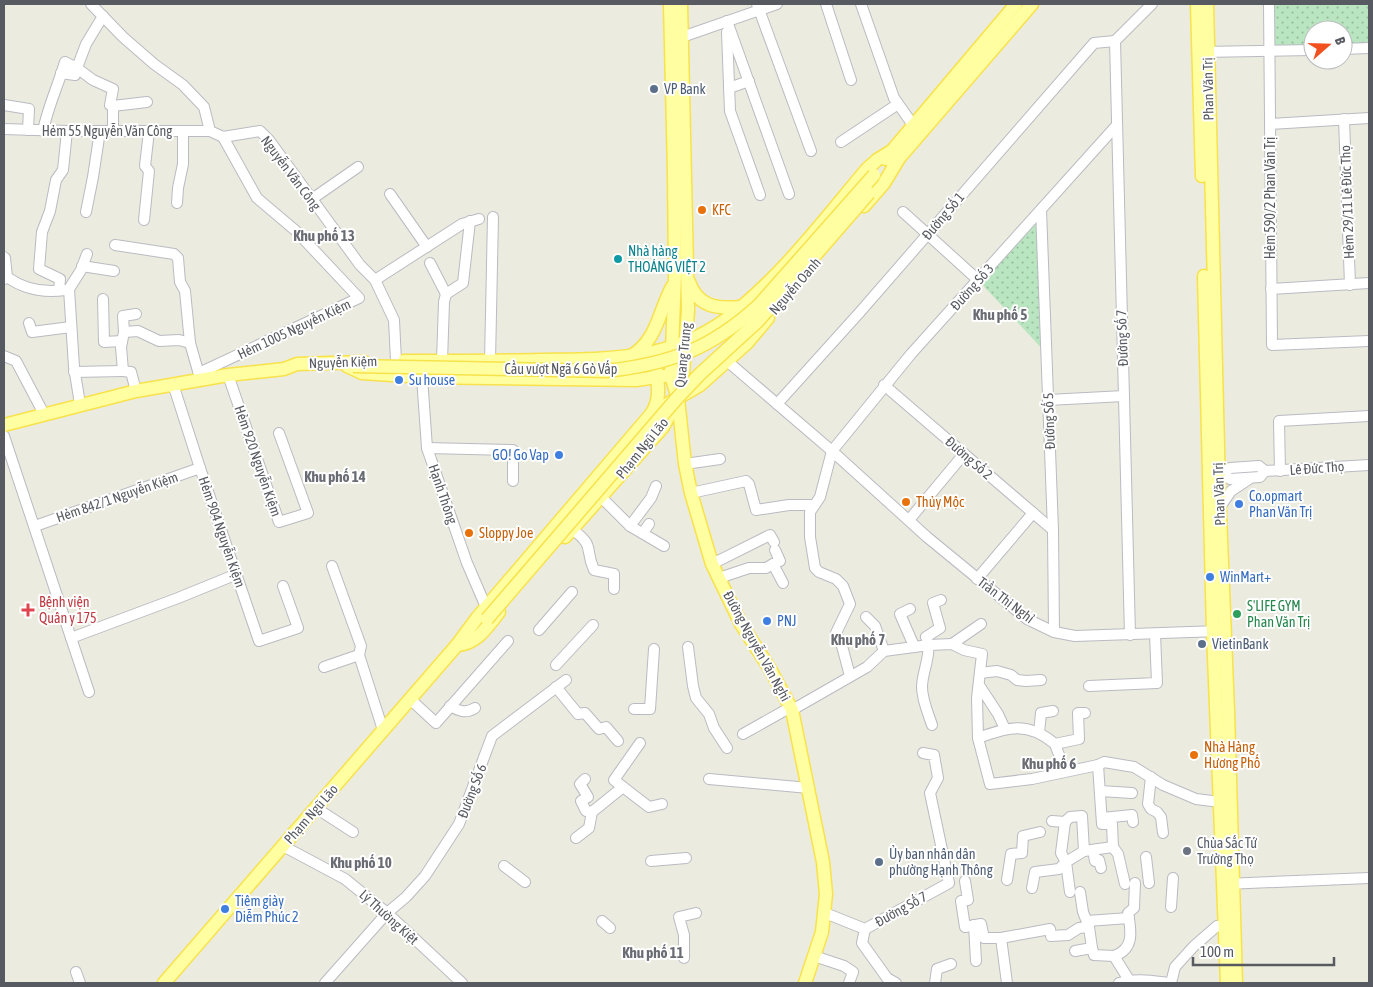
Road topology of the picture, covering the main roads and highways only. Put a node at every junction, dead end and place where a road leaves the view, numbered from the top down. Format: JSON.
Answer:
{"nodes":[{"id":1,"x":670,"y":4,"type":"edge"},
{"id":2,"x":681,"y":4,"type":"edge"},
{"id":3,"x":1016,"y":4,"type":"edge"},
{"id":4,"x":1032,"y":4,"type":"edge"},
{"id":5,"x":1197,"y":4,"type":"edge"},
{"id":6,"x":1207,"y":4,"type":"edge"},
{"id":7,"x":1203,"y":52,"type":"junction"},
{"id":8,"x":894,"y":156,"type":"junction"},
{"id":9,"x":877,"y":178,"type":"junction"},
{"id":10,"x":681,"y":233,"type":"junction"},
{"id":11,"x":688,"y":278,"type":"junction"},
{"id":12,"x":675,"y":283,"type":"junction"},
{"id":13,"x":740,"y":307,"type":"junction"},
{"id":14,"x":726,"y":320,"type":"junction"},
{"id":15,"x":703,"y":334,"type":"junction"},
{"id":16,"x":687,"y":342,"type":"junction"},
{"id":17,"x":747,"y":343,"type":"junction"},
{"id":18,"x":673,"y":347,"type":"junction"},
{"id":19,"x":640,"y":356,"type":"junction"},
{"id":20,"x":625,"y":358,"type":"junction"},
{"id":21,"x":727,"y":361,"type":"junction"},
{"id":22,"x":349,"y":365,"type":"junction"},
{"id":23,"x":284,"y":369,"type":"junction"},
{"id":24,"x":677,"y":374,"type":"junction"},
{"id":25,"x":657,"y":378,"type":"junction"},
{"id":26,"x":678,"y":399,"type":"junction"},
{"id":27,"x":652,"y":413,"type":"junction"},
{"id":28,"x":4,"y":425,"type":"edge"},
{"id":29,"x":1216,"y":474,"type":"junction"},
{"id":30,"x":486,"y":613,"type":"junction"},
{"id":31,"x":1219,"y":631,"type":"junction"},
{"id":32,"x":457,"y":645,"type":"junction"},
{"id":33,"x":1227,"y":883,"type":"junction"},
{"id":34,"x":1229,"y":924,"type":"junction"},
{"id":35,"x":164,"y":983,"type":"edge"},
{"id":36,"x":805,"y":983,"type":"edge"},
{"id":37,"x":1227,"y":983,"type":"edge"},
{"id":38,"x":1236,"y":983,"type":"edge"}],
"edges":[{"from":1,"to":10,"type":"main road","name":"Quang Trung"},
{"from":2,"to":10,"type":"main road","name":"Quang Trung"},
{"from":3,"to":8,"type":"main road","name":"Nguyễn Oanh"},
{"from":4,"to":8,"type":"main road","name":"Nguyễn Oanh"},
{"from":5,"to":7,"type":"main road","name":"Phan Văn Trị"},
{"from":6,"to":7,"type":"main road","name":"Phan Văn Trị"},
{"from":7,"to":29,"type":"main road","name":"Phan Văn Trị"},
{"from":8,"to":9,"type":"main road","name":"Nguyễn Oanh"},
{"from":8,"to":13,"type":"main road","name":"Nguyễn Oanh"},
{"from":8,"to":17,"type":"main road","name":"Nguyễn Oanh"},
{"from":9,"to":22,"type":"main road","name":"Cầu vượt Ngã 6 Gò Vấp","bridge":true},
{"from":9,"to":30,"type":"main road","bridge":true},
{"from":10,"to":11,"type":"main road","name":"Quang Trung"},
{"from":10,"to":12,"type":"main road","name":"Quang Trung"},
{"from":11,"to":13,"type":"main road"},
{"from":11,"to":16,"type":"main road","name":"Quang Trung"},
{"from":12,"to":18,"type":"main road","name":"Quang Trung"},
{"from":12,"to":20,"type":"main road"},
{"from":13,"to":14,"type":"main road","name":"Nguyễn Oanh"},
{"from":14,"to":15,"type":"main road","name":"Nguyễn Oanh"},
{"from":14,"to":17,"type":"main road"},
{"from":15,"to":16,"type":"main road","name":"Nguyễn Oanh"},
{"from":15,"to":21,"type":"main road"},
{"from":16,"to":18,"type":"main road","name":"Nguyễn Kiệm"},
{"from":16,"to":24,"type":"main road","name":"Quang Trung"},
{"from":17,"to":21,"type":"main road","name":"Nguyễn Oanh"},
{"from":18,"to":19,"type":"main road","name":"Nguyễn Kiệm"},
{"from":18,"to":24,"type":"main road","name":"Quang Trung"},
{"from":19,"to":20,"type":"main road","name":"Nguyễn Kiệm"},
{"from":19,"to":25,"type":"main road"},
{"from":20,"to":23,"type":"main road","name":"Nguyễn Kiệm"},
{"from":21,"to":26,"type":"main road","name":"Nguyễn Oanh"},
{"from":22,"to":23,"type":"main road","name":"Cầu vượt Ngã 6 Gò Vấp"},
{"from":22,"to":25,"type":"main road","name":"Nguyễn Kiệm"},
{"from":23,"to":28,"type":"main road","name":"Nguyễn Kiệm"},
{"from":24,"to":25,"type":"main road","name":"Nguyễn Kiệm"},
{"from":24,"to":26,"type":"main road","name":"Quang Trung"},
{"from":25,"to":27,"type":"main road"},
{"from":26,"to":27,"type":"main road","name":"Phạm Ngũ Lão"},
{"from":26,"to":32,"type":"main road","name":"Phạm Ngũ Lão"},
{"from":26,"to":36,"type":"main road","name":"Đường Nguyễn Văn Nghi"},
{"from":27,"to":30,"type":"main road","name":"Phạm Ngũ Lão"},
{"from":29,"to":31,"type":"main road","name":"Phan Văn Trị"},
{"from":29,"to":31,"type":"main road","name":"Phan Văn Trị"},
{"from":30,"to":32,"type":"main road","name":"Phạm Ngũ Lão"},
{"from":31,"to":33,"type":"main road","name":"Phan Văn Trị"},
{"from":31,"to":33,"type":"main road","name":"Phan Văn Trị"},
{"from":32,"to":35,"type":"main road","name":"Phạm Ngũ Lão"},
{"from":33,"to":34,"type":"main road","name":"Phan Văn Trị"},
{"from":34,"to":37,"type":"main road","name":"Phan Văn Trị"},
{"from":34,"to":38,"type":"main road","name":"Phan Văn Trị"}]}
